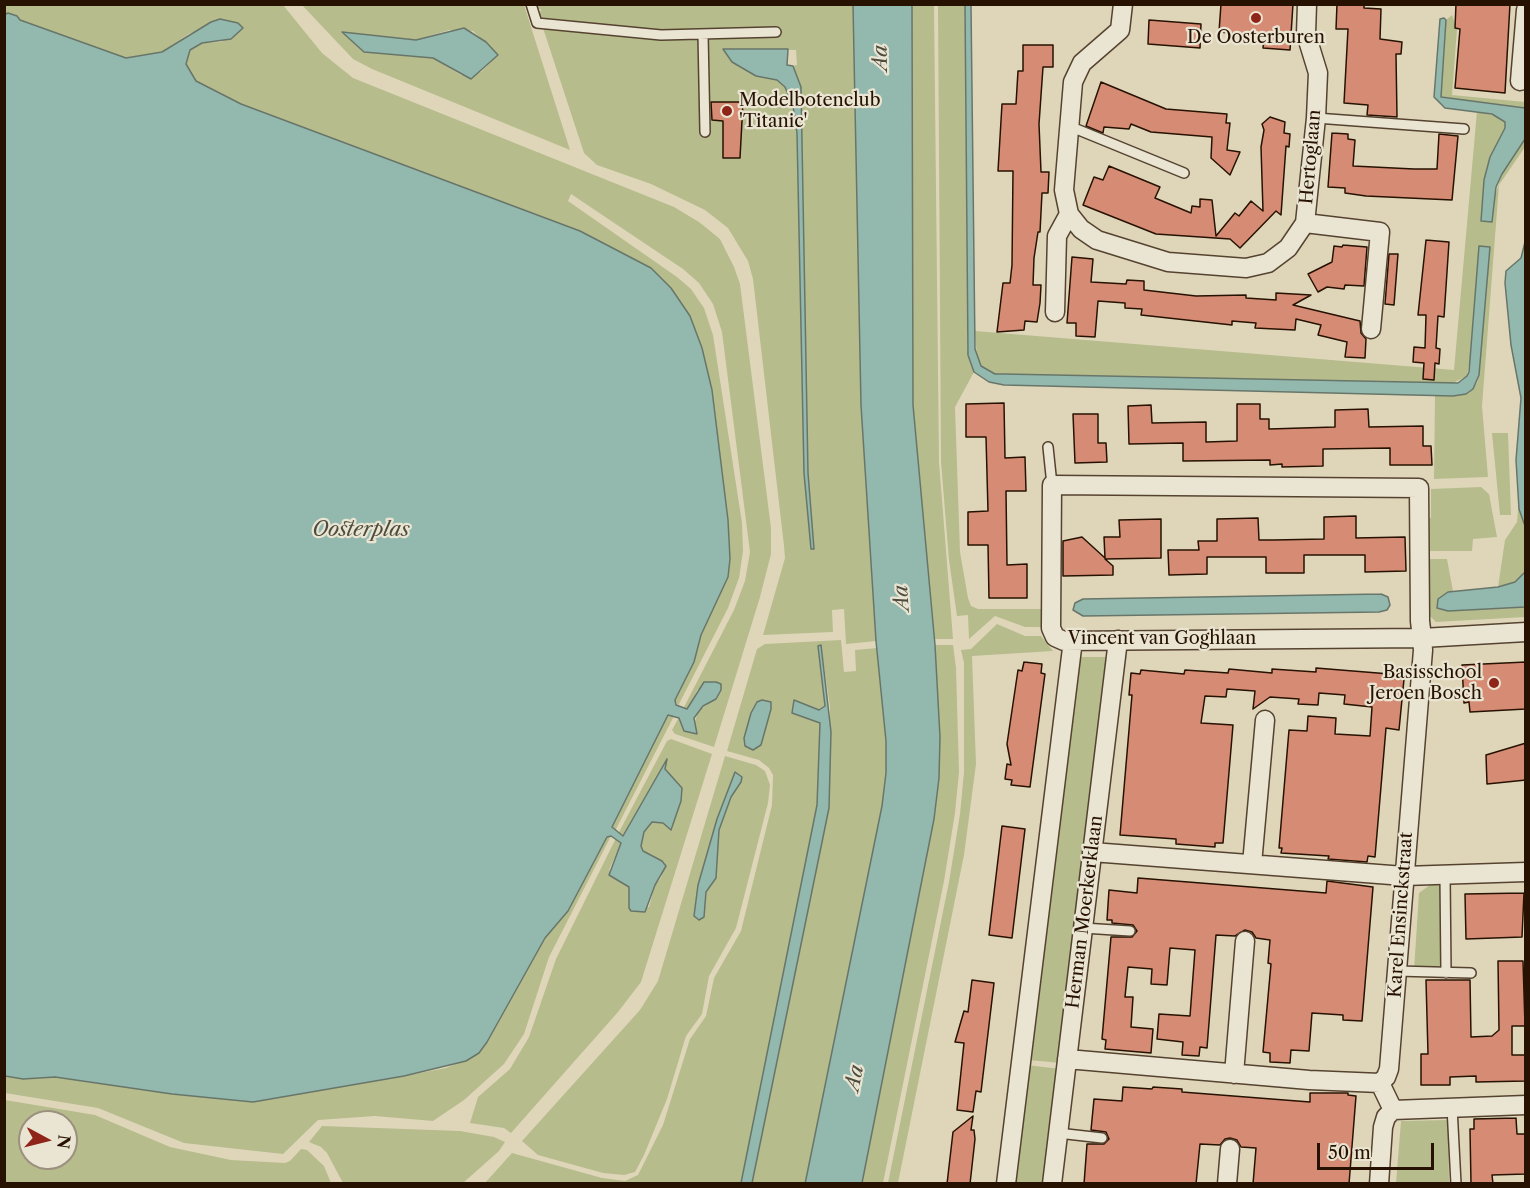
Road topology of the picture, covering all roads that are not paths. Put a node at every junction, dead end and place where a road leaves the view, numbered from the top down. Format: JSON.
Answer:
{"nodes":[{"id":1,"x":531,"y":4,"type":"edge"},
{"id":2,"x":1123,"y":4,"type":"edge"},
{"id":3,"x":1307,"y":4,"type":"edge"},
{"id":4,"x":1526,"y":10,"type":"edge"},
{"id":5,"x":776,"y":32,"type":"dead end"},
{"id":6,"x":703,"y":34,"type":"junction"},
{"id":7,"x":1520,"y":81,"type":"dead end"},
{"id":8,"x":1316,"y":118,"type":"junction"},
{"id":9,"x":1069,"y":126,"type":"junction"},
{"id":10,"x":1464,"y":129,"type":"dead end"},
{"id":11,"x":705,"y":132,"type":"dead end"},
{"id":12,"x":1184,"y":173,"type":"dead end"},
{"id":13,"x":1069,"y":214,"type":"junction"},
{"id":14,"x":1305,"y":223,"type":"junction"},
{"id":15,"x":1055,"y":312,"type":"dead end"},
{"id":16,"x":1371,"y":329,"type":"dead end"},
{"id":17,"x":1047,"y":447,"type":"dead end"},
{"id":18,"x":1052,"y":485,"type":"junction"},
{"id":19,"x":1526,"y":632,"type":"edge"},
{"id":20,"x":1422,"y":638,"type":"junction"},
{"id":21,"x":1073,"y":640,"type":"junction"},
{"id":22,"x":1118,"y":640,"type":"junction"},
{"id":23,"x":1265,"y":720,"type":"dead end"},
{"id":24,"x":1092,"y":852,"type":"junction"},
{"id":25,"x":1252,"y":864,"type":"junction"},
{"id":26,"x":1526,"y":872,"type":"edge"},
{"id":27,"x":1445,"y":875,"type":"junction"},
{"id":28,"x":1404,"y":876,"type":"junction"},
{"id":29,"x":1083,"y":928,"type":"junction"},
{"id":30,"x":1130,"y":931,"type":"dead end"},
{"id":31,"x":1245,"y":940,"type":"dead end"},
{"id":32,"x":1396,"y":971,"type":"junction"},
{"id":33,"x":1446,"y":973,"type":"junction"},
{"id":34,"x":1471,"y":973,"type":"dead end"},
{"id":35,"x":1067,"y":1059,"type":"junction"},
{"id":36,"x":1234,"y":1074,"type":"junction"},
{"id":37,"x":1380,"y":1083,"type":"junction"},
{"id":38,"x":1526,"y":1106,"type":"edge"},
{"id":39,"x":1452,"y":1107,"type":"junction"},
{"id":40,"x":1393,"y":1110,"type":"junction"},
{"id":41,"x":1058,"y":1133,"type":"junction"},
{"id":42,"x":1102,"y":1138,"type":"dead end"},
{"id":43,"x":1230,"y":1149,"type":"dead end"},
{"id":44,"x":1006,"y":1184,"type":"edge"},
{"id":45,"x":1052,"y":1184,"type":"edge"},
{"id":46,"x":1227,"y":1184,"type":"edge"},
{"id":47,"x":1379,"y":1184,"type":"edge"},
{"id":48,"x":1455,"y":1184,"type":"edge"}],
"edges":[{"from":1,"to":6,"type":"lane"},
{"from":2,"to":9,"type":"street"},
{"from":3,"to":8,"type":"street","name":"Hertoglaan"},
{"from":4,"to":7,"type":"street"},
{"from":5,"to":6,"type":"lane"},
{"from":6,"to":11,"type":"lane"},
{"from":8,"to":10,"type":"lane"},
{"from":8,"to":14,"type":"street","name":"Hertoglaan"},
{"from":9,"to":12,"type":"lane"},
{"from":9,"to":13,"type":"street"},
{"from":13,"to":14,"type":"street","name":"Hertoglaan"},
{"from":13,"to":15,"type":"street"},
{"from":14,"to":16,"type":"street"},
{"from":17,"to":18,"type":"lane","name":"Vincent van Goghlaan"},
{"from":18,"to":20,"type":"street"},
{"from":18,"to":21,"type":"street","name":"Vincent van Goghlaan"},
{"from":19,"to":20,"type":"street","name":"Vincent van Goghlaan"},
{"from":20,"to":22,"type":"street","name":"Vincent van Goghlaan"},
{"from":20,"to":28,"type":"street","name":"Karel Ensinckstraat"},
{"from":21,"to":22,"type":"street","name":"Vincent van Goghlaan"},
{"from":21,"to":44,"type":"street"},
{"from":22,"to":24,"type":"street","name":"Herman Moerkerklaan"},
{"from":23,"to":25,"type":"street"},
{"from":24,"to":25,"type":"street"},
{"from":24,"to":29,"type":"street","name":"Herman Moerkerklaan"},
{"from":25,"to":28,"type":"street"},
{"from":26,"to":27,"type":"street"},
{"from":27,"to":28,"type":"street"},
{"from":27,"to":33,"type":"lane"},
{"from":28,"to":32,"type":"street","name":"Karel Ensinckstraat"},
{"from":29,"to":30,"type":"lane"},
{"from":29,"to":35,"type":"street","name":"Herman Moerkerklaan"},
{"from":31,"to":36,"type":"street"},
{"from":32,"to":33,"type":"lane"},
{"from":32,"to":37,"type":"street","name":"Karel Ensinckstraat"},
{"from":33,"to":34,"type":"lane"},
{"from":35,"to":36,"type":"street"},
{"from":35,"to":41,"type":"street","name":"Herman Moerkerklaan"},
{"from":36,"to":37,"type":"street"},
{"from":37,"to":40,"type":"street"},
{"from":38,"to":39,"type":"street"},
{"from":39,"to":40,"type":"street"},
{"from":39,"to":48,"type":"lane"},
{"from":40,"to":47,"type":"street"},
{"from":41,"to":42,"type":"lane"},
{"from":41,"to":45,"type":"street","name":"Herman Moerkerklaan"},
{"from":43,"to":46,"type":"street"}]}
